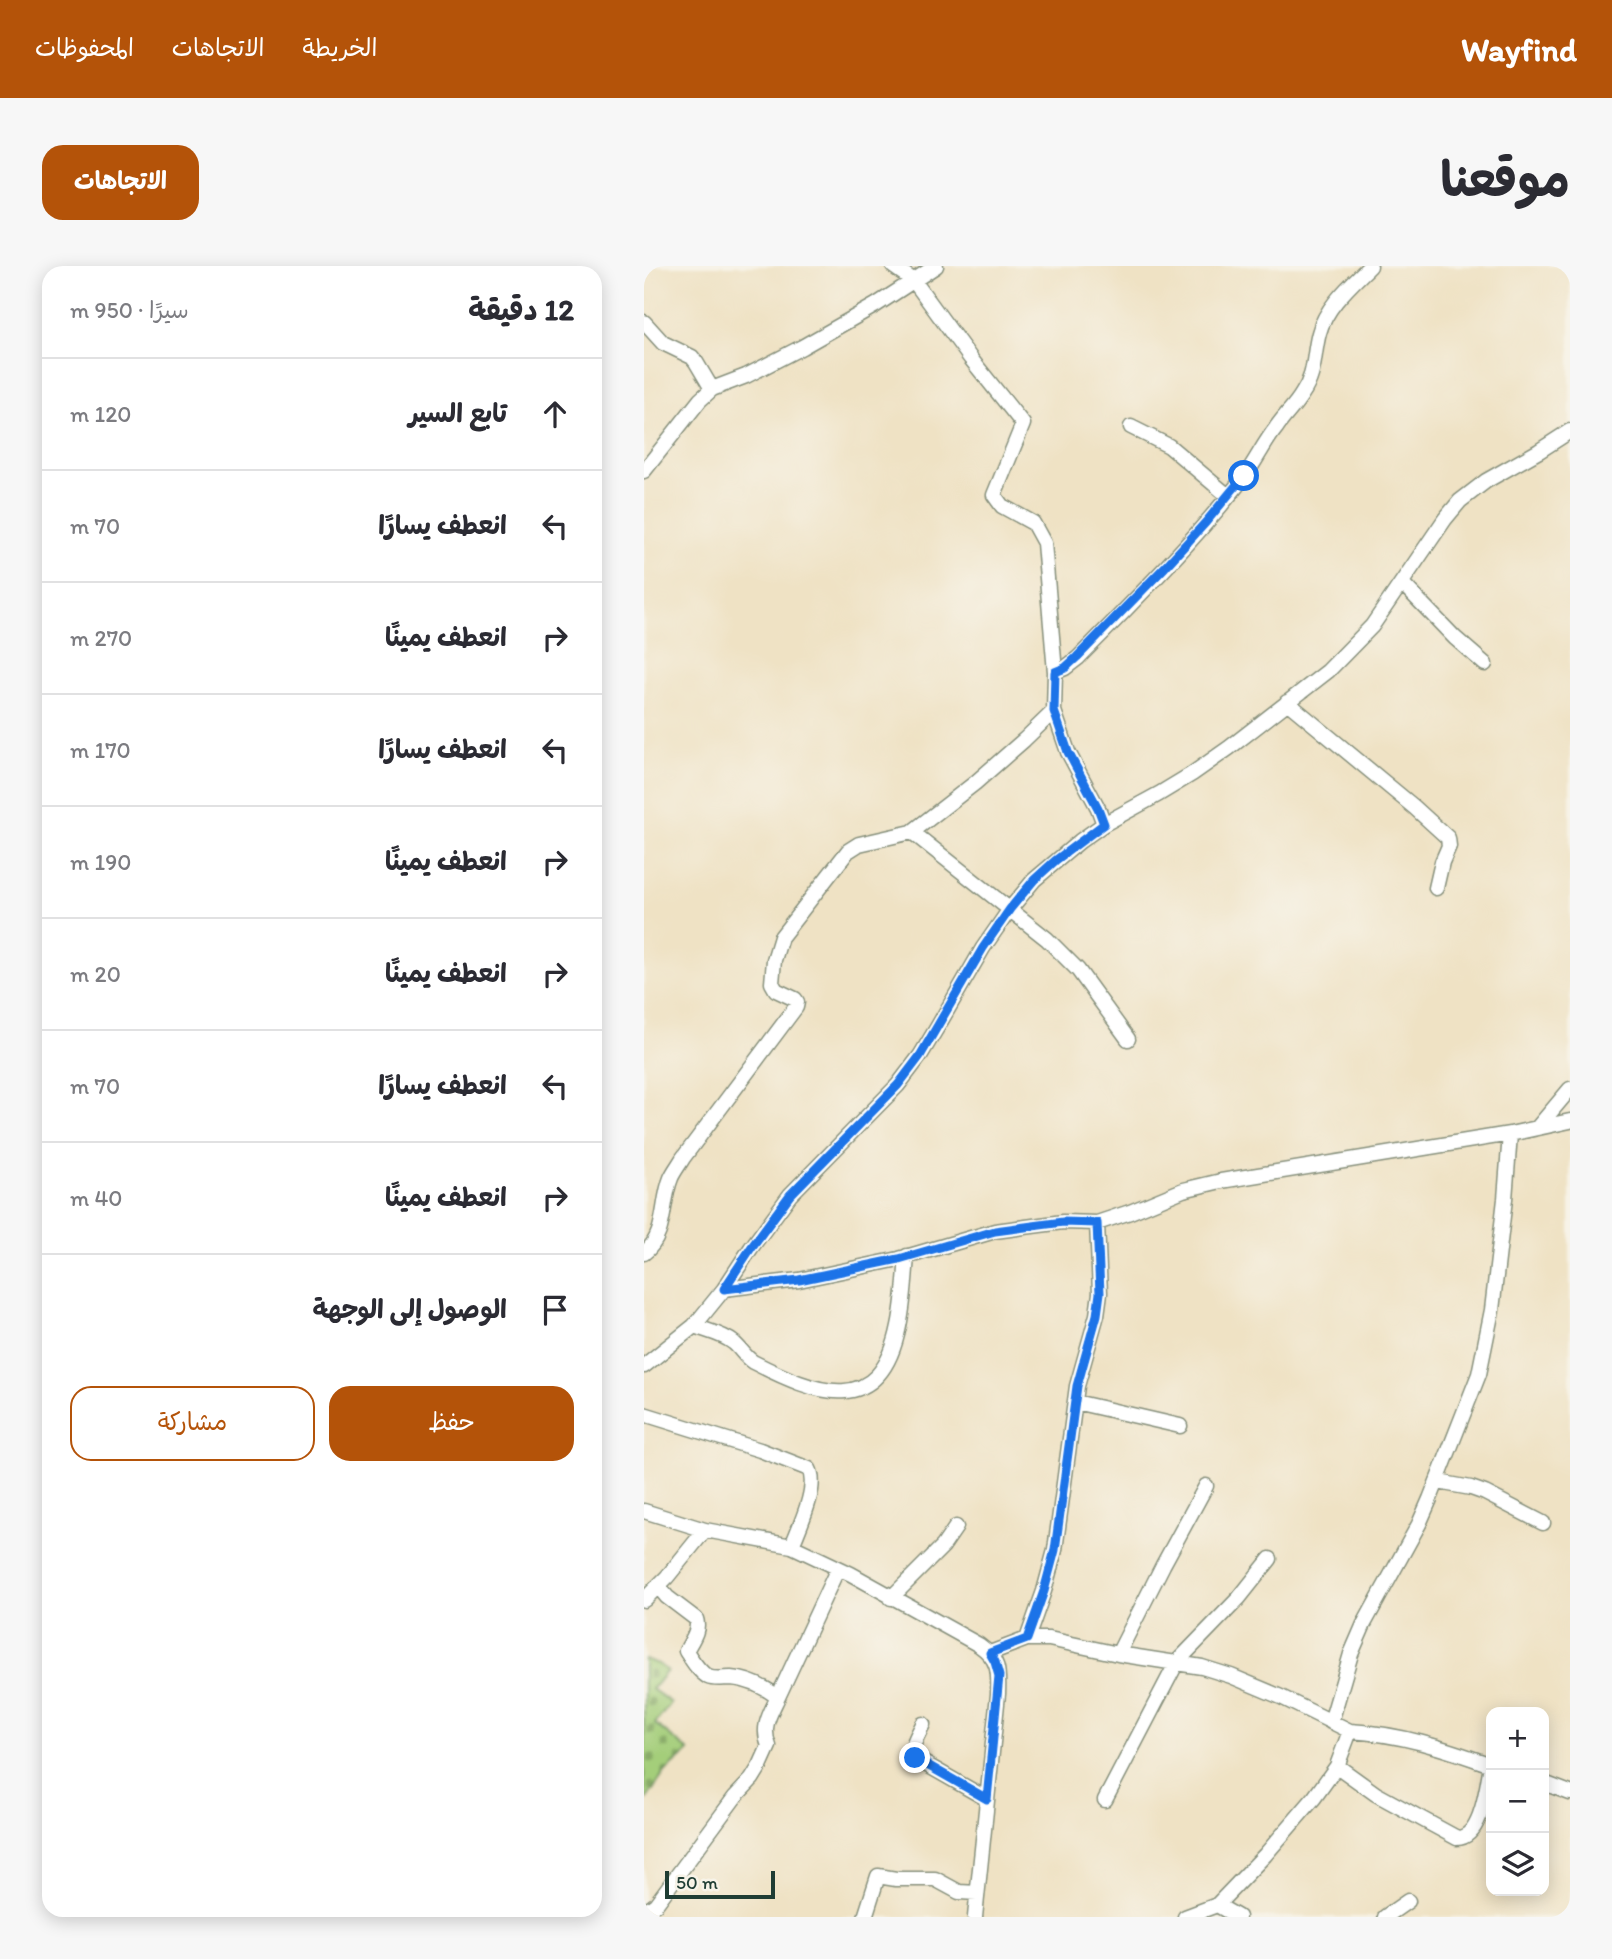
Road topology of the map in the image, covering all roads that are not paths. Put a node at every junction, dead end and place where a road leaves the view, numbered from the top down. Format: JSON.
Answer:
{"nodes":[{"id":1,"x":893,"y":266,"type":"edge"},
{"id":2,"x":936,"y":266,"type":"edge"},
{"id":3,"x":1370,"y":266,"type":"edge"},
{"id":4,"x":914,"y":281,"type":"junction"},
{"id":5,"x":644,"y":322,"type":"edge"},
{"id":6,"x":712,"y":389,"type":"junction"},
{"id":7,"x":1131,"y":427,"type":"dead end"},
{"id":8,"x":1570,"y":431,"type":"edge"},
{"id":9,"x":644,"y":471,"type":"edge"},
{"id":10,"x":1227,"y":495,"type":"junction"},
{"id":11,"x":1402,"y":583,"type":"junction"},
{"id":12,"x":1485,"y":664,"type":"dead end"},
{"id":13,"x":1055,"y":672,"type":"junction"},
{"id":14,"x":1287,"y":702,"type":"junction"},
{"id":15,"x":1054,"y":711,"type":"junction"},
{"id":16,"x":1104,"y":824,"type":"junction"},
{"id":17,"x":912,"y":832,"type":"junction"},
{"id":18,"x":1436,"y":888,"type":"dead end"},
{"id":19,"x":1010,"y":909,"type":"junction"},
{"id":20,"x":1128,"y":1039,"type":"dead end"},
{"id":21,"x":1570,"y":1089,"type":"edge"},
{"id":22,"x":1570,"y":1121,"type":"edge"},
{"id":23,"x":1538,"y":1127,"type":"junction"},
{"id":24,"x":1510,"y":1134,"type":"junction"},
{"id":25,"x":1097,"y":1223,"type":"junction"},
{"id":26,"x":644,"y":1253,"type":"edge"},
{"id":27,"x":907,"y":1256,"type":"junction"},
{"id":28,"x":724,"y":1289,"type":"junction"},
{"id":29,"x":694,"y":1326,"type":"junction"},
{"id":30,"x":644,"y":1366,"type":"edge"},
{"id":31,"x":1075,"y":1402,"type":"junction"},
{"id":32,"x":645,"y":1420,"type":"edge"},
{"id":33,"x":1180,"y":1426,"type":"dead end"},
{"id":34,"x":1438,"y":1482,"type":"junction"},
{"id":35,"x":1206,"y":1486,"type":"dead end"},
{"id":36,"x":644,"y":1511,"type":"edge"},
{"id":37,"x":1543,"y":1522,"type":"dead end"},
{"id":38,"x":956,"y":1527,"type":"dead end"},
{"id":39,"x":705,"y":1530,"type":"junction"},
{"id":40,"x":792,"y":1546,"type":"junction"},
{"id":41,"x":1270,"y":1559,"type":"dead end"},
{"id":42,"x":838,"y":1568,"type":"junction"},
{"id":43,"x":658,"y":1586,"type":"junction"},
{"id":44,"x":891,"y":1598,"type":"junction"},
{"id":45,"x":644,"y":1600,"type":"edge"},
{"id":46,"x":1027,"y":1639,"type":"junction"},
{"id":47,"x":990,"y":1653,"type":"junction"},
{"id":48,"x":1118,"y":1654,"type":"junction"},
{"id":49,"x":1177,"y":1662,"type":"junction"},
{"id":50,"x":778,"y":1697,"type":"junction"},
{"id":51,"x":1331,"y":1722,"type":"junction"},
{"id":52,"x":923,"y":1724,"type":"dead end"},
{"id":53,"x":1350,"y":1731,"type":"junction"},
{"id":54,"x":1337,"y":1766,"type":"junction"},
{"id":55,"x":1549,"y":1785,"type":"edge"},
{"id":56,"x":1570,"y":1793,"type":"edge"},
{"id":57,"x":987,"y":1799,"type":"junction"},
{"id":58,"x":1105,"y":1800,"type":"dead end"},
{"id":59,"x":977,"y":1892,"type":"junction"},
{"id":60,"x":1408,"y":1901,"type":"dead end"},
{"id":61,"x":1217,"y":1905,"type":"junction"},
{"id":62,"x":644,"y":1913,"type":"edge"},
{"id":63,"x":865,"y":1917,"type":"edge"},
{"id":64,"x":975,"y":1917,"type":"edge"},
{"id":65,"x":1185,"y":1917,"type":"edge"},
{"id":66,"x":1238,"y":1917,"type":"edge"},
{"id":67,"x":1385,"y":1917,"type":"edge"}],
"edges":[{"from":1,"to":4,"type":"street"},
{"from":2,"to":4,"type":"street"},
{"from":3,"to":10,"type":"street"},
{"from":4,"to":6,"type":"street"},
{"from":4,"to":13,"type":"street"},
{"from":5,"to":6,"type":"street"},
{"from":6,"to":9,"type":"street"},
{"from":7,"to":10,"type":"street"},
{"from":8,"to":11,"type":"street"},
{"from":10,"to":13,"type":"street"},
{"from":11,"to":12,"type":"street"},
{"from":11,"to":14,"type":"street"},
{"from":13,"to":15,"type":"street"},
{"from":14,"to":16,"type":"street"},
{"from":14,"to":18,"type":"street"},
{"from":15,"to":16,"type":"street"},
{"from":15,"to":17,"type":"street"},
{"from":16,"to":19,"type":"street"},
{"from":17,"to":19,"type":"street"},
{"from":17,"to":26,"type":"street"},
{"from":19,"to":20,"type":"street"},
{"from":19,"to":28,"type":"street"},
{"from":21,"to":23,"type":"street"},
{"from":22,"to":23,"type":"street"},
{"from":23,"to":24,"type":"street"},
{"from":24,"to":25,"type":"street"},
{"from":24,"to":34,"type":"street"},
{"from":25,"to":27,"type":"street"},
{"from":25,"to":31,"type":"street"},
{"from":27,"to":28,"type":"street"},
{"from":27,"to":29,"type":"street"},
{"from":28,"to":29,"type":"street"},
{"from":29,"to":30,"type":"street"},
{"from":31,"to":33,"type":"street"},
{"from":31,"to":46,"type":"street"},
{"from":32,"to":40,"type":"street"},
{"from":34,"to":37,"type":"street"},
{"from":34,"to":51,"type":"street"},
{"from":35,"to":48,"type":"street"},
{"from":36,"to":39,"type":"street"},
{"from":38,"to":44,"type":"street"},
{"from":39,"to":40,"type":"street"},
{"from":39,"to":43,"type":"street"},
{"from":40,"to":42,"type":"street"},
{"from":41,"to":49,"type":"street"},
{"from":42,"to":44,"type":"street"},
{"from":42,"to":50,"type":"street"},
{"from":43,"to":45,"type":"street"},
{"from":43,"to":50,"type":"street"},
{"from":44,"to":47,"type":"street"},
{"from":46,"to":47,"type":"street"},
{"from":46,"to":48,"type":"street"},
{"from":47,"to":57,"type":"street"},
{"from":48,"to":49,"type":"street"},
{"from":49,"to":51,"type":"street"},
{"from":49,"to":58,"type":"street"},
{"from":50,"to":62,"type":"street"},
{"from":51,"to":53,"type":"street"},
{"from":52,"to":57,"type":"street"},
{"from":53,"to":54,"type":"street"},
{"from":53,"to":54,"type":"street"},
{"from":54,"to":61,"type":"street"},
{"from":55,"to":56,"type":"street"},
{"from":57,"to":59,"type":"street"},
{"from":59,"to":63,"type":"street"},
{"from":59,"to":64,"type":"street"},
{"from":60,"to":67,"type":"street"},
{"from":61,"to":65,"type":"street"},
{"from":61,"to":66,"type":"street"}]}
